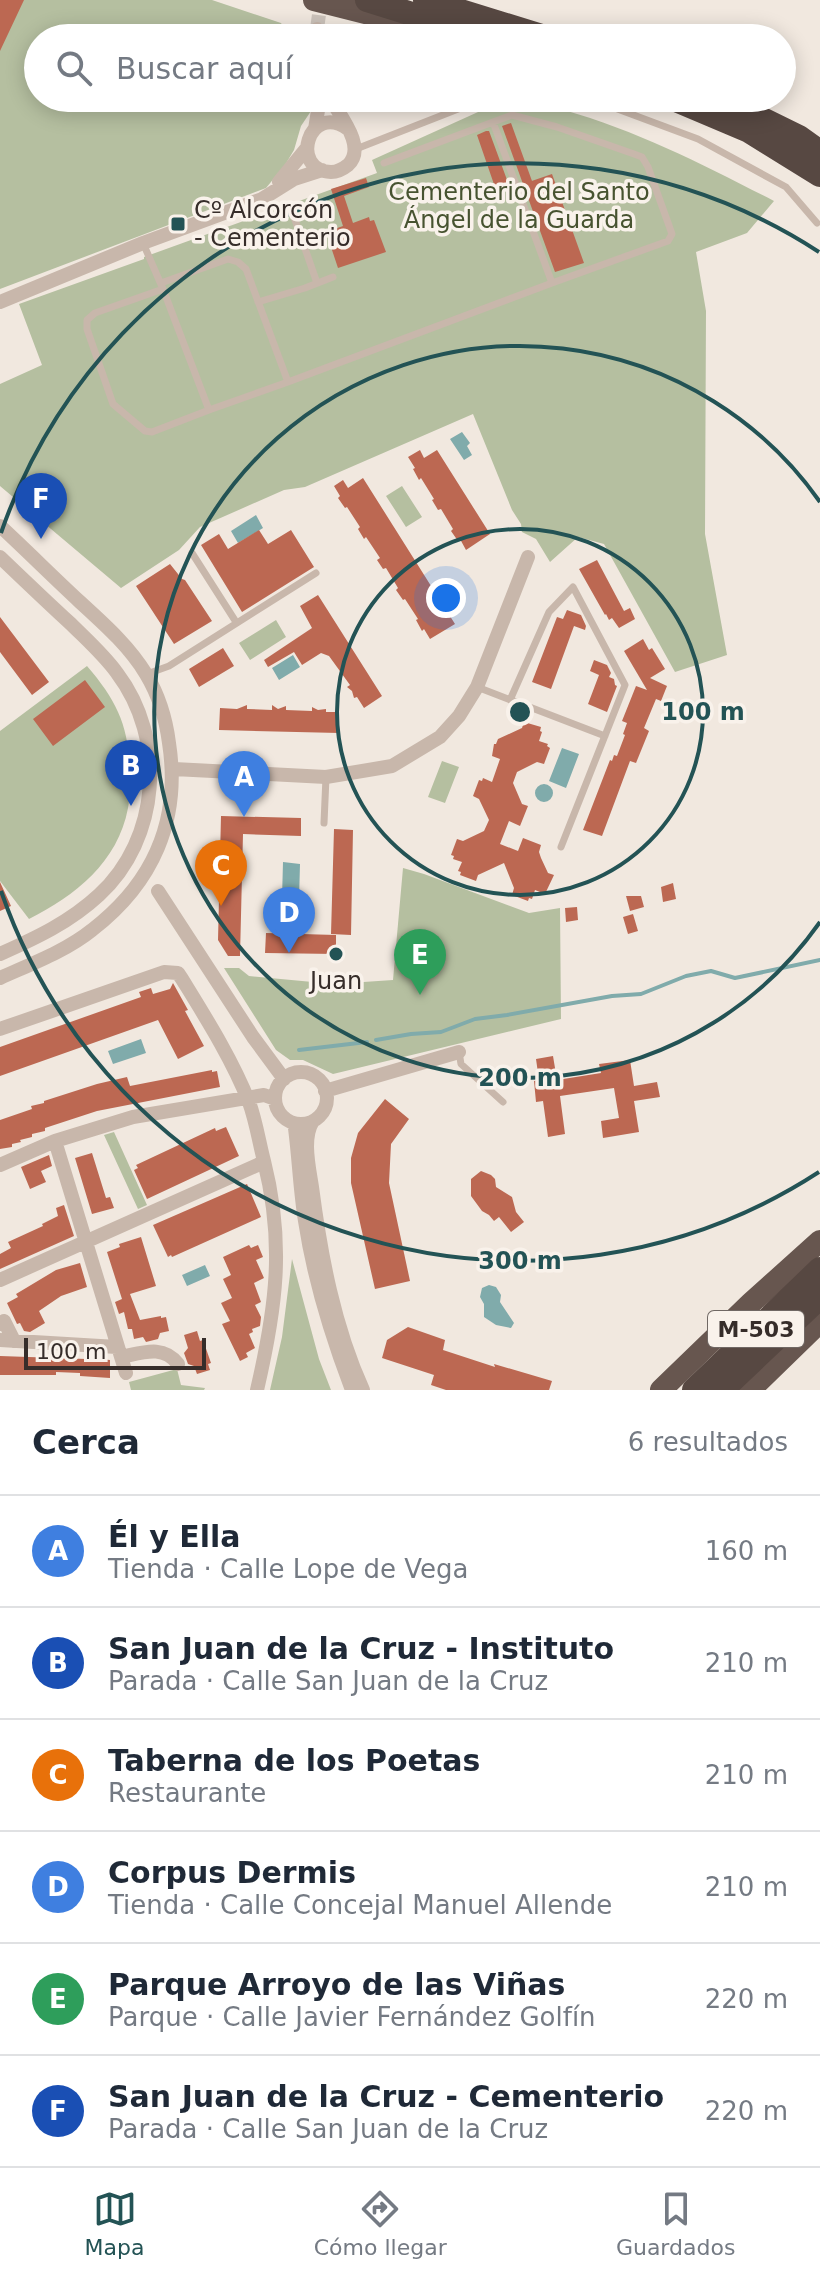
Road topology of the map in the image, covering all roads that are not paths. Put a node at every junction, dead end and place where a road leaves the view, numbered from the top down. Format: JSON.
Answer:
{"nodes":[{"id":1,"x":314,"y":0,"type":"edge"},
{"id":2,"x":367,"y":0,"type":"edge"},
{"id":3,"x":425,"y":0,"type":"edge"},
{"id":4,"x":468,"y":0,"type":"edge"},
{"id":5,"x":408,"y":24,"type":"edge"},
{"id":6,"x":444,"y":24,"type":"edge"},
{"id":7,"x":503,"y":24,"type":"edge"},
{"id":8,"x":525,"y":24,"type":"edge"},
{"id":9,"x":318,"y":112,"type":"edge"},
{"id":10,"x":338,"y":112,"type":"edge"},
{"id":11,"x":450,"y":112,"type":"edge"},
{"id":12,"x":626,"y":112,"type":"edge"},
{"id":13,"x":704,"y":112,"type":"edge"},
{"id":14,"x":748,"y":112,"type":"edge"},
{"id":15,"x":493,"y":122,"type":"junction"},
{"id":16,"x":315,"y":129,"type":"junction"},
{"id":17,"x":348,"y":129,"type":"junction"},
{"id":18,"x":306,"y":149,"type":"junction"},
{"id":19,"x":356,"y":149,"type":"junction"},
{"id":20,"x":820,"y":152,"type":"edge"},
{"id":21,"x":384,"y":163,"type":"dead end"},
{"id":22,"x":322,"y":170,"type":"junction"},
{"id":23,"x":820,"y":175,"type":"edge"},
{"id":24,"x":262,"y":199,"type":"junction"},
{"id":25,"x":293,"y":214,"type":"dead end"},
{"id":26,"x":817,"y":223,"type":"dead end"},
{"id":27,"x":143,"y":243,"type":"junction"},
{"id":28,"x":333,"y":277,"type":"dead end"},
{"id":29,"x":317,"y":283,"type":"junction"},
{"id":30,"x":552,"y":283,"type":"junction"},
{"id":31,"x":162,"y":286,"type":"junction"},
{"id":32,"x":0,"y":302,"type":"edge"},
{"id":33,"x":258,"y":302,"type":"junction"},
{"id":34,"x":288,"y":382,"type":"junction"},
{"id":35,"x":209,"y":410,"type":"junction"},
{"id":36,"x":0,"y":526,"type":"edge"},
{"id":37,"x":192,"y":553,"type":"dead end"},
{"id":38,"x":0,"y":557,"type":"edge"},
{"id":39,"x":528,"y":557,"type":"dead end"},
{"id":40,"x":316,"y":573,"type":"dead end"},
{"id":41,"x":236,"y":622,"type":"junction"},
{"id":42,"x":147,"y":674,"type":"junction"},
{"id":43,"x":477,"y":687,"type":"junction"},
{"id":44,"x":510,"y":700,"type":"junction"},
{"id":45,"x":605,"y":736,"type":"junction"},
{"id":46,"x":164,"y":761,"type":"junction"},
{"id":47,"x":326,"y":777,"type":"junction"},
{"id":48,"x":151,"y":780,"type":"junction"},
{"id":49,"x":324,"y":823,"type":"dead end"},
{"id":50,"x":561,"y":847,"type":"dead end"},
{"id":51,"x":151,"y":864,"type":"junction"},
{"id":52,"x":138,"y":885,"type":"junction"},
{"id":53,"x":158,"y":891,"type":"junction"},
{"id":54,"x":0,"y":954,"type":"edge"},
{"id":55,"x":0,"y":978,"type":"edge"},
{"id":56,"x":0,"y":1029,"type":"edge"},
{"id":57,"x":459,"y":1052,"type":"joint"},
{"id":58,"x":284,"y":1079,"type":"junction"},
{"id":59,"x":325,"y":1091,"type":"junction"},
{"id":60,"x":247,"y":1099,"type":"junction"},
{"id":61,"x":275,"y":1099,"type":"junction"},
{"id":62,"x":503,"y":1102,"type":"dead end"},
{"id":63,"x":313,"y":1121,"type":"junction"},
{"id":64,"x":293,"y":1123,"type":"junction"},
{"id":65,"x":55,"y":1141,"type":"junction"},
{"id":66,"x":264,"y":1162,"type":"junction"},
{"id":67,"x":0,"y":1165,"type":"edge"},
{"id":68,"x":86,"y":1241,"type":"junction"},
{"id":69,"x":820,"y":1241,"type":"edge"},
{"id":70,"x":820,"y":1269,"type":"edge"},
{"id":71,"x":0,"y":1280,"type":"edge"},
{"id":72,"x":317,"y":1281,"type":"junction"},
{"id":73,"x":820,"y":1297,"type":"edge"},
{"id":74,"x":0,"y":1324,"type":"edge"},
{"id":75,"x":815,"y":1327,"type":"edge"},
{"id":76,"x":7,"y":1340,"type":"edge"},
{"id":77,"x":119,"y":1352,"type":"junction"},
{"id":78,"x":178,"y":1364,"type":"dead end"},
{"id":79,"x":126,"y":1373,"type":"dead end"},
{"id":80,"x":257,"y":1390,"type":"edge"},
{"id":81,"x":343,"y":1390,"type":"edge"},
{"id":82,"x":352,"y":1390,"type":"edge"},
{"id":83,"x":363,"y":1390,"type":"edge"},
{"id":84,"x":661,"y":1390,"type":"edge"},
{"id":85,"x":694,"y":1390,"type":"edge"},
{"id":86,"x":722,"y":1390,"type":"edge"},
{"id":87,"x":750,"y":1390,"type":"edge"},
{"id":88,"x":759,"y":1390,"type":"edge"}],
"edges":[{"from":1,"to":5,"type":"highway"},
{"from":2,"to":6,"type":"highway"},
{"from":3,"to":7,"type":"highway"},
{"from":4,"to":8,"type":"highway"},
{"from":9,"to":16,"type":"street"},
{"from":10,"to":17,"type":"street"},
{"from":11,"to":19,"type":"lane"},
{"from":12,"to":26,"type":"lane"},
{"from":13,"to":23,"type":"highway"},
{"from":14,"to":20,"type":"highway"},
{"from":15,"to":21,"type":"lane"},
{"from":15,"to":30,"type":"lane"},
{"from":15,"to":30,"type":"lane"},
{"from":16,"to":17,"type":"street"},
{"from":16,"to":18,"type":"street"},
{"from":17,"to":19,"type":"street"},
{"from":18,"to":22,"type":"street"},
{"from":18,"to":24,"type":"street"},
{"from":19,"to":22,"type":"street"},
{"from":22,"to":24,"type":"street"},
{"from":24,"to":27,"type":"street"},
{"from":25,"to":29,"type":"lane"},
{"from":27,"to":31,"type":"lane"},
{"from":27,"to":32,"type":"street"},
{"from":28,"to":29,"type":"lane"},
{"from":29,"to":33,"type":"lane"},
{"from":30,"to":34,"type":"lane"},
{"from":31,"to":33,"type":"lane"},
{"from":31,"to":35,"type":"lane"},
{"from":31,"to":35,"type":"lane"},
{"from":33,"to":34,"type":"lane"},
{"from":34,"to":35,"type":"lane"},
{"from":36,"to":42,"type":"street"},
{"from":37,"to":41,"type":"lane"},
{"from":38,"to":46,"type":"street"},
{"from":39,"to":43,"type":"street"},
{"from":40,"to":41,"type":"lane"},
{"from":41,"to":42,"type":"lane"},
{"from":42,"to":46,"type":"street"},
{"from":43,"to":44,"type":"lane"},
{"from":43,"to":47,"type":"street"},
{"from":44,"to":45,"type":"lane"},
{"from":44,"to":45,"type":"lane"},
{"from":45,"to":50,"type":"lane"},
{"from":46,"to":47,"type":"street"},
{"from":46,"to":48,"type":"street"},
{"from":46,"to":48,"type":"lane"},
{"from":46,"to":51,"type":"street"},
{"from":47,"to":49,"type":"lane"},
{"from":48,"to":54,"type":"street"},
{"from":51,"to":52,"type":"street"},
{"from":51,"to":53,"type":"street"},
{"from":52,"to":53,"type":"street"},
{"from":52,"to":55,"type":"street"},
{"from":53,"to":58,"type":"street"},
{"from":56,"to":60,"type":"street"},
{"from":57,"to":59,"type":"street"},
{"from":57,"to":62,"type":"lane"},
{"from":58,"to":59,"type":"street"},
{"from":58,"to":61,"type":"street"},
{"from":59,"to":63,"type":"street"},
{"from":60,"to":61,"type":"street"},
{"from":60,"to":65,"type":"street"},
{"from":60,"to":66,"type":"street"},
{"from":61,"to":64,"type":"street"},
{"from":63,"to":64,"type":"street"},
{"from":63,"to":83,"type":"street"},
{"from":64,"to":72,"type":"street"},
{"from":65,"to":67,"type":"street"},
{"from":65,"to":68,"type":"street"},
{"from":66,"to":68,"type":"street"},
{"from":66,"to":80,"type":"street"},
{"from":68,"to":71,"type":"street"},
{"from":68,"to":77,"type":"street"},
{"from":69,"to":84,"type":"highway"},
{"from":70,"to":85,"type":"highway","number":"M-503"},
{"from":72,"to":81,"type":"street"},
{"from":72,"to":82,"type":"street"},
{"from":73,"to":86,"type":"highway","number":"M-503"},
{"from":74,"to":76,"type":"street"},
{"from":75,"to":87,"type":"highway"},
{"from":75,"to":88,"type":"highway","number":"M-503"},
{"from":76,"to":77,"type":"street"},
{"from":77,"to":78,"type":"street"},
{"from":77,"to":79,"type":"street"}]}
